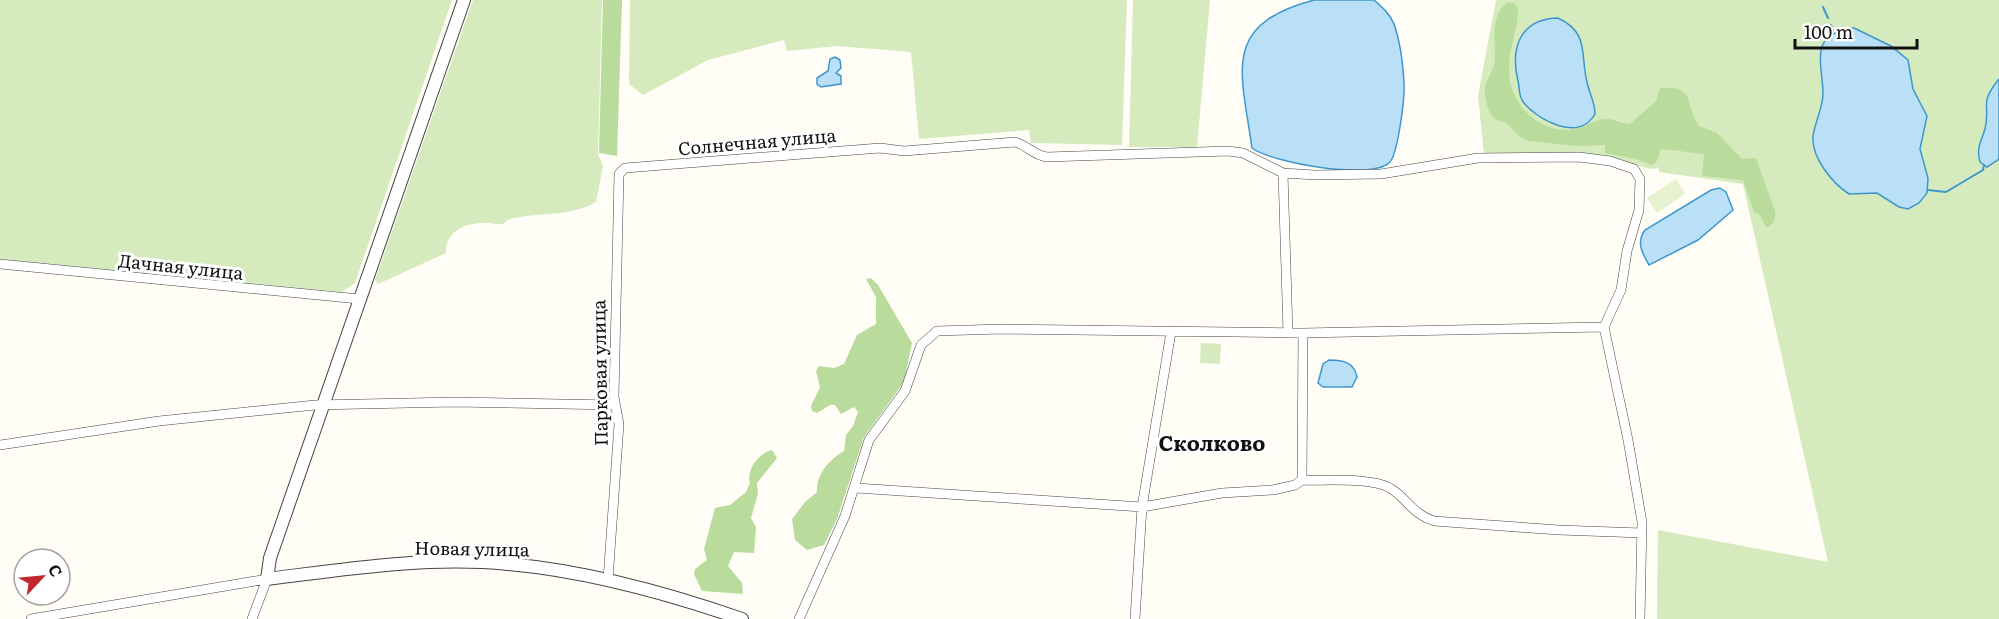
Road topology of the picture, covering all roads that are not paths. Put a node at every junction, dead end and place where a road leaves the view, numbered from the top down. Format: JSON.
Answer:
{"nodes":[{"id":1,"x":464,"y":0,"type":"edge"},
{"id":2,"x":625,"y":168,"type":"joint"},
{"id":3,"x":1283,"y":173,"type":"junction"},
{"id":4,"x":0,"y":264,"type":"edge"},
{"id":5,"x":359,"y":298,"type":"junction"},
{"id":6,"x":1604,"y":327,"type":"junction"},
{"id":7,"x":1171,"y":332,"type":"junction"},
{"id":8,"x":1288,"y":333,"type":"junction"},
{"id":9,"x":1303,"y":333,"type":"junction"},
{"id":10,"x":615,"y":405,"type":"junction"},
{"id":11,"x":323,"y":406,"type":"junction"},
{"id":12,"x":0,"y":445,"type":"edge"},
{"id":13,"x":1302,"y":480,"type":"junction"},
{"id":14,"x":856,"y":488,"type":"junction"},
{"id":15,"x":1142,"y":507,"type":"junction"},
{"id":16,"x":1642,"y":533,"type":"junction"},
{"id":17,"x":267,"y":579,"type":"junction"},
{"id":18,"x":608,"y":580,"type":"junction"},
{"id":19,"x":736,"y":618,"type":"edge"},
{"id":20,"x":31,"y":619,"type":"edge"},
{"id":21,"x":252,"y":619,"type":"edge"},
{"id":22,"x":799,"y":619,"type":"edge"},
{"id":23,"x":1135,"y":619,"type":"edge"},
{"id":24,"x":1640,"y":619,"type":"edge"}],
"edges":[{"from":1,"to":5,"type":"street"},
{"from":2,"to":3,"type":"street","name":"Солнечная улица"},
{"from":2,"to":10,"type":"street","name":"Парковая улица"},
{"from":3,"to":6,"type":"street"},
{"from":3,"to":8,"type":"street"},
{"from":4,"to":5,"type":"street","name":"Дачная улица"},
{"from":5,"to":11,"type":"street"},
{"from":6,"to":9,"type":"street"},
{"from":6,"to":16,"type":"street"},
{"from":7,"to":8,"type":"street"},
{"from":7,"to":14,"type":"street"},
{"from":7,"to":15,"type":"street"},
{"from":8,"to":9,"type":"street"},
{"from":9,"to":13,"type":"street"},
{"from":10,"to":11,"type":"street"},
{"from":10,"to":18,"type":"street","name":"Парковая улица"},
{"from":11,"to":12,"type":"street"},
{"from":11,"to":17,"type":"street"},
{"from":13,"to":15,"type":"street"},
{"from":13,"to":16,"type":"street"},
{"from":14,"to":15,"type":"street"},
{"from":14,"to":22,"type":"street"},
{"from":15,"to":23,"type":"street"},
{"from":16,"to":24,"type":"street"},
{"from":17,"to":18,"type":"street","name":"Новая улица"},
{"from":17,"to":20,"type":"street"},
{"from":17,"to":21,"type":"street"},
{"from":18,"to":19,"type":"street","name":"Новая улица"}]}
